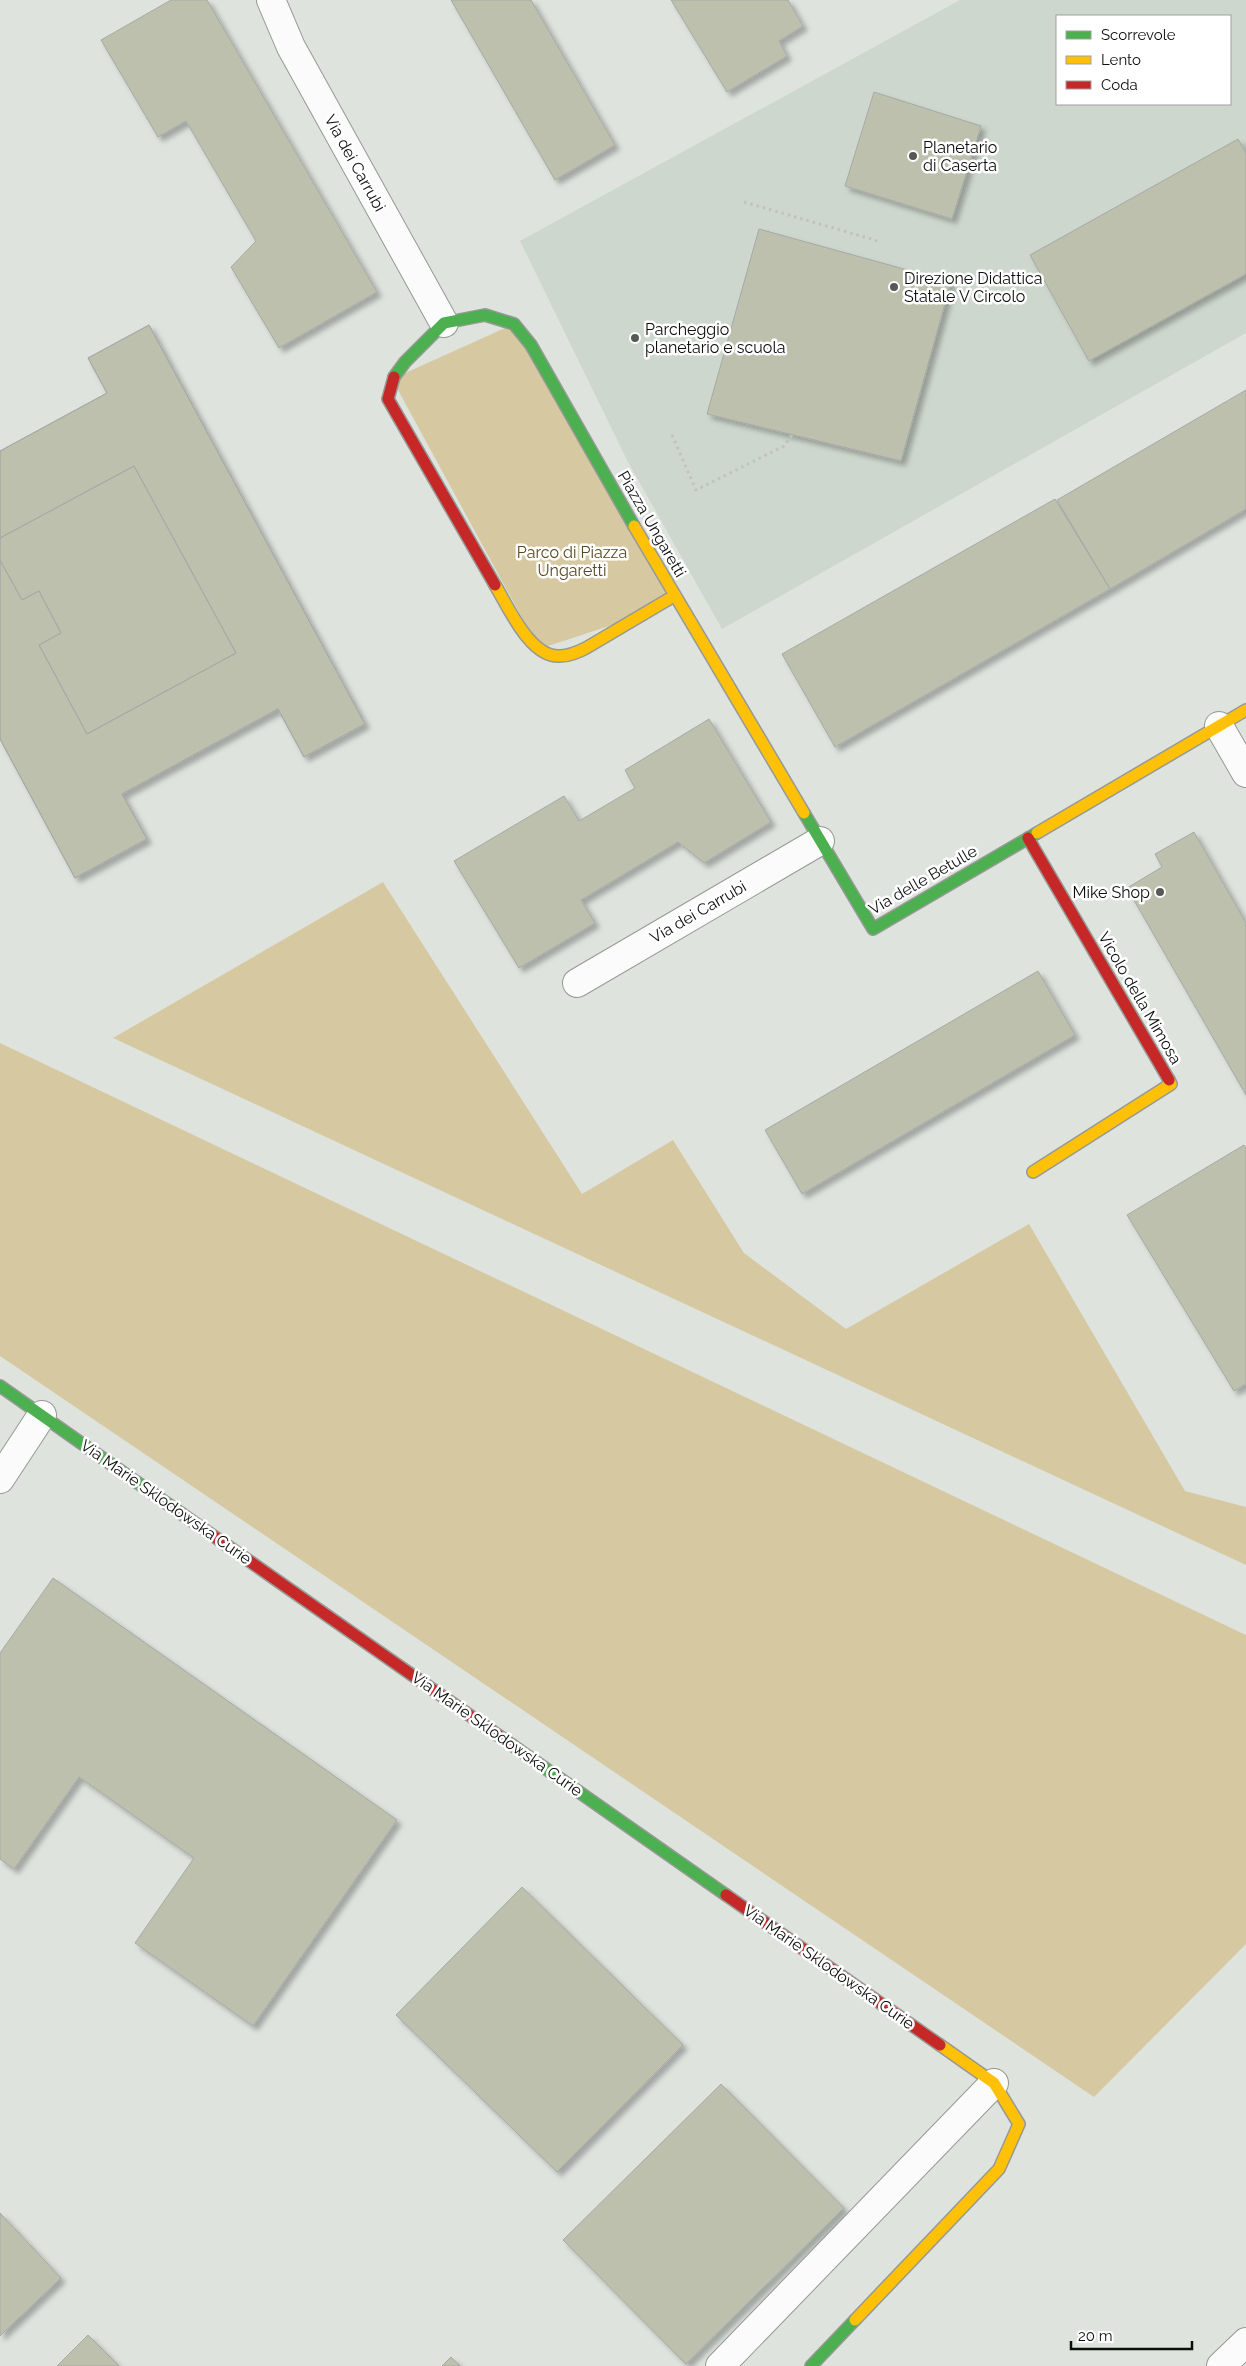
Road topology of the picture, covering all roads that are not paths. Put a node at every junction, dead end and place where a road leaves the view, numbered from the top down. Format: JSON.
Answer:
{"nodes":[{"id":1,"x":271,"y":0,"type":"edge"},
{"id":2,"x":444,"y":323,"type":"junction"},
{"id":3,"x":674,"y":596,"type":"junction"},
{"id":4,"x":1246,"y":710,"type":"edge"},
{"id":5,"x":1218,"y":726,"type":"junction"},
{"id":6,"x":1246,"y":773,"type":"edge"},
{"id":7,"x":1028,"y":838,"type":"junction"},
{"id":8,"x":820,"y":841,"type":"junction"},
{"id":9,"x":577,"y":983,"type":"dead end"},
{"id":10,"x":1033,"y":1172,"type":"dead end"},
{"id":11,"x":0,"y":1386,"type":"edge"},
{"id":12,"x":42,"y":1415,"type":"junction"},
{"id":13,"x":0,"y":1479,"type":"edge"},
{"id":14,"x":994,"y":2083,"type":"junction"},
{"id":15,"x":1246,"y":2342,"type":"edge"},
{"id":16,"x":720,"y":2366,"type":"edge"},
{"id":17,"x":811,"y":2366,"type":"edge"},
{"id":18,"x":1221,"y":2366,"type":"edge"}],
"edges":[{"from":1,"to":2,"type":"street","name":"Via dei Carrubi"},
{"from":2,"to":3,"type":"street","name":"Piazza Ungaretti"},
{"from":2,"to":3,"type":"street","name":"Piazza Ungaretti"},
{"from":3,"to":8,"type":"street","name":"Via delle Betulle"},
{"from":4,"to":5,"type":"street","name":"Via delle Betulle"},
{"from":5,"to":6,"type":"street"},
{"from":5,"to":7,"type":"street","name":"Via delle Betulle"},
{"from":7,"to":8,"type":"street","name":"Via delle Betulle"},
{"from":7,"to":10,"type":"street","name":"Vicolo della Mimosa"},
{"from":8,"to":9,"type":"street","name":"Via dei Carrubi"},
{"from":11,"to":12,"type":"street","name":"Via Marie Sklodowska Curie"},
{"from":12,"to":13,"type":"street"},
{"from":12,"to":14,"type":"street","name":"Via Marie Sklodowska Curie"},
{"from":14,"to":16,"type":"street"},
{"from":14,"to":17,"type":"street","name":"Via Marie Sklodowska Curie"},
{"from":15,"to":18,"type":"street"}]}
